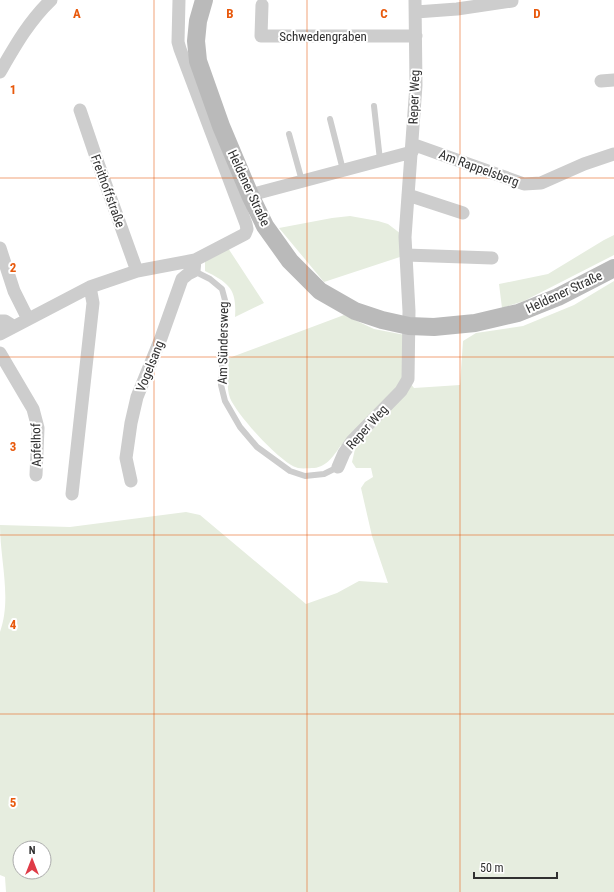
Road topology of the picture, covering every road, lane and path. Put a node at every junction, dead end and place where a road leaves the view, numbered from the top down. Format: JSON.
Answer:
{"nodes":[{"id":1,"x":51,"y":0,"type":"edge"},
{"id":2,"x":179,"y":0,"type":"edge"},
{"id":3,"x":204,"y":0,"type":"edge"},
{"id":4,"x":512,"y":1,"type":"dead end"},
{"id":5,"x":262,"y":5,"type":"dead end"},
{"id":6,"x":415,"y":6,"type":"edge"},
{"id":7,"x":416,"y":36,"type":"junction"},
{"id":8,"x":0,"y":72,"type":"edge"},
{"id":9,"x":374,"y":106,"type":"dead end"},
{"id":10,"x":80,"y":110,"type":"dead end"},
{"id":11,"x":330,"y":119,"type":"dead end"},
{"id":12,"x":289,"y":134,"type":"dead end"},
{"id":13,"x":412,"y":148,"type":"junction"},
{"id":14,"x":614,"y":154,"type":"edge"},
{"id":15,"x":380,"y":160,"type":"junction"},
{"id":16,"x":342,"y":170,"type":"junction"},
{"id":17,"x":302,"y":181,"type":"junction"},
{"id":18,"x":250,"y":195,"type":"junction"},
{"id":19,"x":408,"y":195,"type":"junction"},
{"id":20,"x":463,"y":213,"type":"dead end"},
{"id":21,"x":0,"y":248,"type":"edge"},
{"id":22,"x":406,"y":256,"type":"junction"},
{"id":23,"x":492,"y":258,"type":"dead end"},
{"id":24,"x":195,"y":265,"type":"junction"},
{"id":25,"x":614,"y":268,"type":"edge"},
{"id":26,"x":137,"y":271,"type":"junction"},
{"id":27,"x":90,"y":287,"type":"junction"},
{"id":28,"x":28,"y":319,"type":"junction"},
{"id":29,"x":0,"y":321,"type":"edge"},
{"id":30,"x":13,"y":326,"type":"junction"},
{"id":31,"x":409,"y":326,"type":"junction"},
{"id":32,"x":0,"y":334,"type":"edge"},
{"id":33,"x":0,"y":353,"type":"edge"},
{"id":34,"x":338,"y":467,"type":"joint"},
{"id":35,"x":36,"y":475,"type":"dead end"},
{"id":36,"x":130,"y":481,"type":"dead end"},
{"id":37,"x":72,"y":494,"type":"dead end"}],
"edges":[{"from":1,"to":8,"type":"street"},
{"from":2,"to":24,"type":"street"},
{"from":3,"to":18,"type":"main road","name":"Heldener Straße"},
{"from":4,"to":6,"type":"street"},
{"from":5,"to":7,"type":"street","name":"Schwedengraben"},
{"from":6,"to":7,"type":"street","name":"Reper Weg"},
{"from":7,"to":13,"type":"street","name":"Reper Weg"},
{"from":9,"to":15,"type":"lane"},
{"from":10,"to":26,"type":"street","name":"Freithoffstraße"},
{"from":11,"to":16,"type":"lane"},
{"from":12,"to":17,"type":"lane"},
{"from":13,"to":14,"type":"street","name":"Am Rappelsberg"},
{"from":13,"to":15,"type":"street"},
{"from":13,"to":19,"type":"street","name":"Reper Weg"},
{"from":15,"to":16,"type":"street"},
{"from":16,"to":17,"type":"street"},
{"from":17,"to":18,"type":"street"},
{"from":18,"to":31,"type":"main road","name":"Heldener Straße"},
{"from":19,"to":20,"type":"street"},
{"from":19,"to":22,"type":"street","name":"Reper Weg"},
{"from":21,"to":28,"type":"street"},
{"from":22,"to":23,"type":"street"},
{"from":22,"to":31,"type":"street","name":"Reper Weg"},
{"from":24,"to":26,"type":"street"},
{"from":24,"to":34,"type":"lane","name":"Am Sündersweg"},
{"from":24,"to":36,"type":"street","name":"Vogelsang"},
{"from":25,"to":31,"type":"main road","name":"Heldener Straße"},
{"from":26,"to":27,"type":"street"},
{"from":27,"to":28,"type":"street"},
{"from":27,"to":37,"type":"street"},
{"from":28,"to":30,"type":"street"},
{"from":29,"to":30,"type":"street"},
{"from":30,"to":32,"type":"street"},
{"from":31,"to":34,"type":"street","name":"Reper Weg"},
{"from":33,"to":35,"type":"street","name":"Apfelhof"}]}
